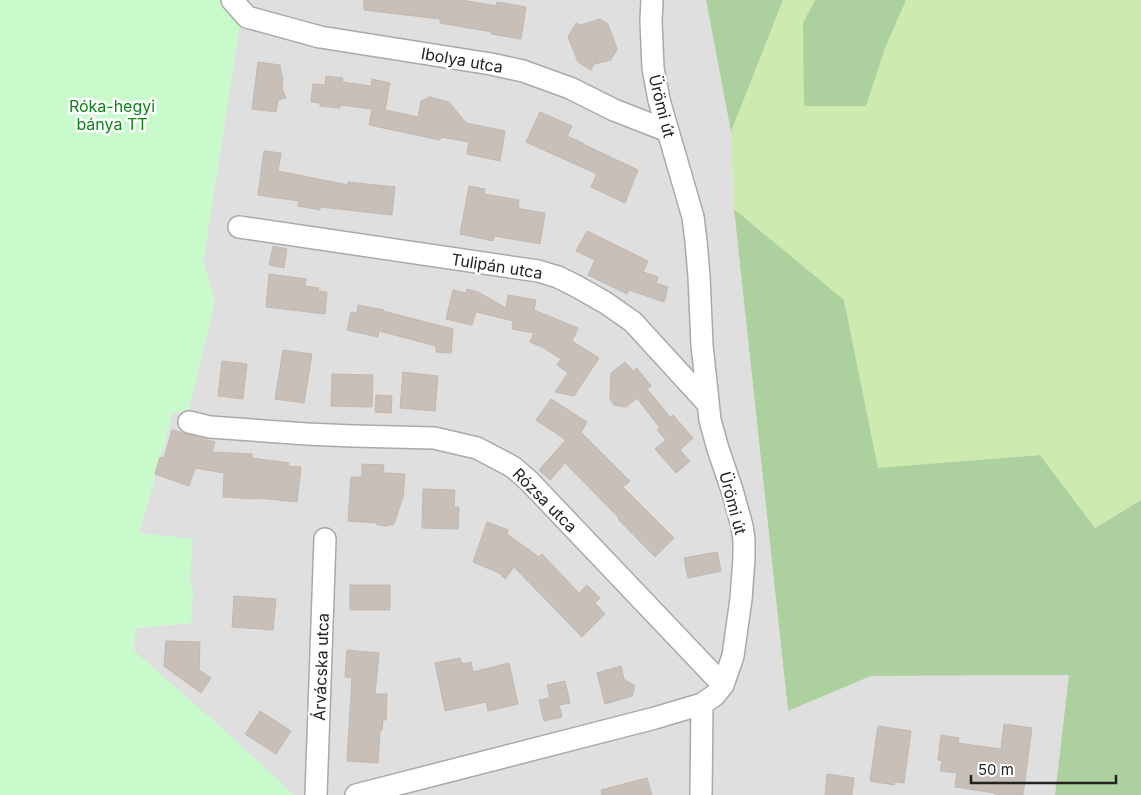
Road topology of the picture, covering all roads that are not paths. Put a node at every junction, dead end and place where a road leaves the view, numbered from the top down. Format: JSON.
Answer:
{"nodes":[{"id":1,"x":232,"y":0,"type":"edge"},
{"id":2,"x":652,"y":0,"type":"edge"},
{"id":3,"x":668,"y":130,"type":"junction"},
{"id":4,"x":239,"y":227,"type":"dead end"},
{"id":5,"x":708,"y":404,"type":"junction"},
{"id":6,"x":189,"y":422,"type":"dead end"},
{"id":7,"x":325,"y":539,"type":"dead end"},
{"id":8,"x":723,"y":685,"type":"junction"},
{"id":9,"x":702,"y":704,"type":"junction"},
{"id":10,"x":316,"y":795,"type":"edge"},
{"id":11,"x":356,"y":795,"type":"edge"},
{"id":12,"x":701,"y":795,"type":"edge"}],
"edges":[{"from":1,"to":3,"type":"street","name":"Ibolya utca"},
{"from":2,"to":3,"type":"street","name":"Ürömi út"},
{"from":3,"to":5,"type":"street","name":"Ürömi út"},
{"from":4,"to":5,"type":"street","name":"Tulipán utca"},
{"from":5,"to":8,"type":"street","name":"Ürömi út"},
{"from":6,"to":8,"type":"street","name":"Rózsa utca"},
{"from":7,"to":10,"type":"street","name":"Árvácska utca"},
{"from":8,"to":9,"type":"street","name":"Ürömi út"},
{"from":9,"to":11,"type":"street","name":"Ürömi út"},
{"from":9,"to":12,"type":"street"}]}
